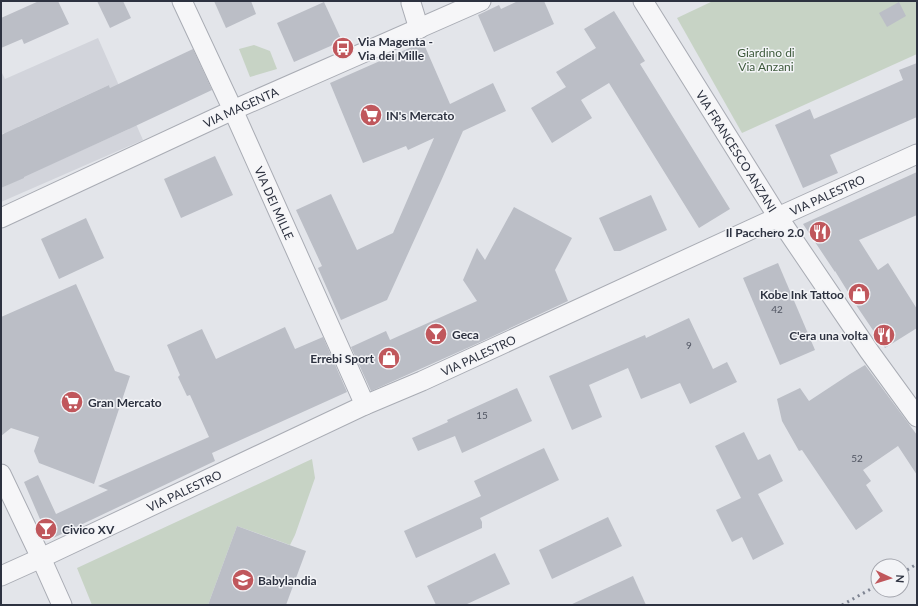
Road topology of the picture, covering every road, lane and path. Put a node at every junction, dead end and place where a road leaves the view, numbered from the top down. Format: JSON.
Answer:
{"nodes":[{"id":1,"x":182,"y":1,"type":"edge"},
{"id":2,"x":481,"y":1,"type":"edge"},
{"id":3,"x":643,"y":1,"type":"edge"},
{"id":4,"x":411,"y":3,"type":"dead end"},
{"id":5,"x":419,"y":29,"type":"junction"},
{"id":6,"x":233,"y":110,"type":"junction"},
{"id":7,"x":917,"y":154,"type":"edge"},
{"id":8,"x":778,"y":217,"type":"junction"},
{"id":9,"x":1,"y":218,"type":"edge"},
{"id":10,"x":365,"y":405,"type":"junction"},
{"id":11,"x":917,"y":417,"type":"edge"},
{"id":12,"x":1,"y":474,"type":"edge"},
{"id":13,"x":42,"y":558,"type":"junction"},
{"id":14,"x":1,"y":576,"type":"edge"},
{"id":15,"x":62,"y":605,"type":"edge"}],
"edges":[{"from":1,"to":6,"type":"street","name":"VIA DEI MILLE"},
{"from":2,"to":5,"type":"street","name":"VIA MAGENTA"},
{"from":3,"to":8,"type":"street","name":"VIA FRANCESCO ANZANI"},
{"from":4,"to":5,"type":"street"},
{"from":5,"to":6,"type":"street","name":"VIA MAGENTA"},
{"from":6,"to":9,"type":"street","name":"VIA MAGENTA"},
{"from":6,"to":10,"type":"street","name":"VIA DEI MILLE"},
{"from":7,"to":8,"type":"street","name":"VIA PALESTRO"},
{"from":8,"to":10,"type":"street","name":"VIA PALESTRO"},
{"from":8,"to":11,"type":"street","name":"VIA FRANCESCO ANZANI"},
{"from":10,"to":13,"type":"street","name":"VIA PALESTRO"},
{"from":12,"to":13,"type":"street"},
{"from":13,"to":14,"type":"street","name":"VIA PALESTRO"},
{"from":13,"to":15,"type":"street"}]}
